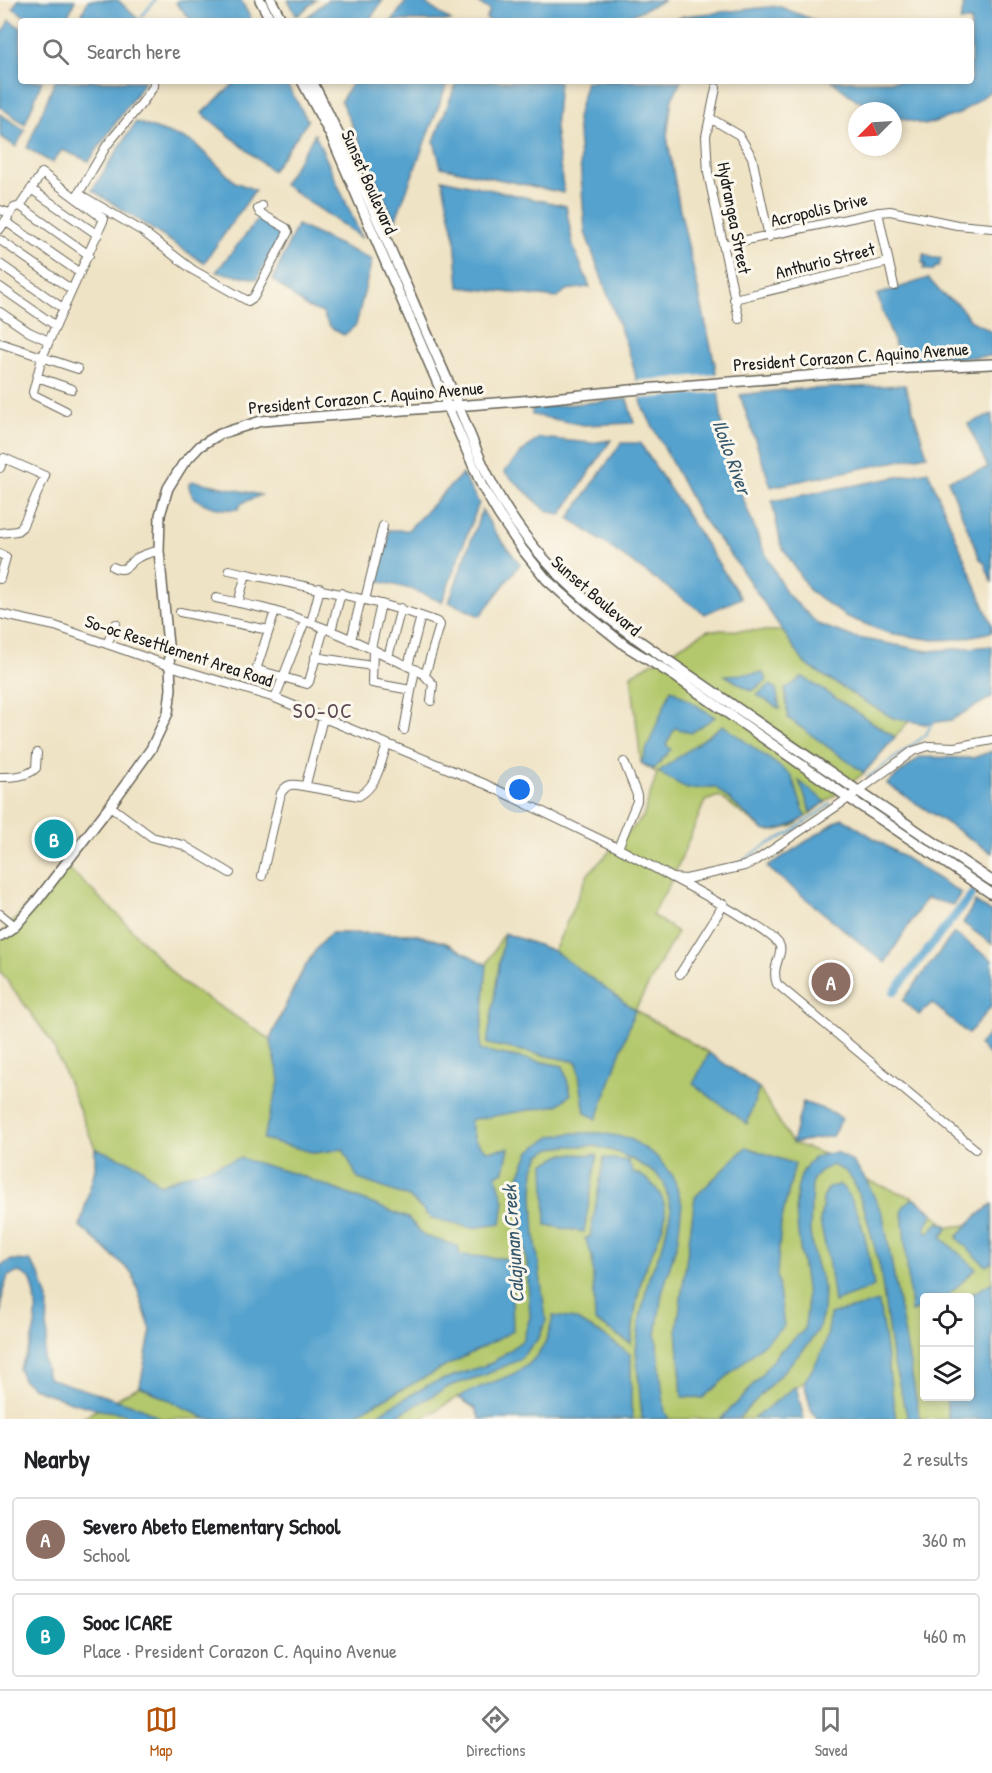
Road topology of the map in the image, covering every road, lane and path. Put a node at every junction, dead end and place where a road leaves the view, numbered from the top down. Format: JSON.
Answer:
{"nodes":[{"id":1,"x":260,"y":0,"type":"edge"},
{"id":2,"x":271,"y":0,"type":"edge"},
{"id":3,"x":269,"y":18,"type":"edge"},
{"id":4,"x":280,"y":18,"type":"edge"},
{"id":5,"x":154,"y":84,"type":"edge"},
{"id":6,"x":304,"y":84,"type":"edge"},
{"id":7,"x":313,"y":84,"type":"edge"},
{"id":8,"x":716,"y":88,"type":"dead end"},
{"id":9,"x":325,"y":115,"type":"junction"},
{"id":10,"x":710,"y":118,"type":"junction"},
{"id":11,"x":31,"y":189,"type":"junction"},
{"id":12,"x":77,"y":196,"type":"junction"},
{"id":13,"x":20,"y":206,"type":"junction"},
{"id":14,"x":262,"y":206,"type":"dead end"},
{"id":15,"x":0,"y":210,"type":"edge"},
{"id":16,"x":878,"y":212,"type":"junction"},
{"id":17,"x":5,"y":221,"type":"edge"},
{"id":18,"x":992,"y":228,"type":"edge"},
{"id":19,"x":98,"y":235,"type":"junction"},
{"id":20,"x":769,"y":237,"type":"junction"},
{"id":21,"x":0,"y":240,"type":"edge"},
{"id":22,"x":723,"y":245,"type":"junction"},
{"id":23,"x":89,"y":255,"type":"junction"},
{"id":24,"x":889,"y":262,"type":"junction"},
{"id":25,"x":0,"y":264,"type":"edge"},
{"id":26,"x":80,"y":273,"type":"junction"},
{"id":27,"x":894,"y":286,"type":"dead end"},
{"id":28,"x":0,"y":287,"type":"edge"},
{"id":29,"x":72,"y":290,"type":"junction"},
{"id":30,"x":734,"y":299,"type":"junction"},
{"id":31,"x":64,"y":309,"type":"junction"},
{"id":32,"x":0,"y":312,"type":"edge"},
{"id":33,"x":739,"y":319,"type":"dead end"},
{"id":34,"x":56,"y":326,"type":"junction"},
{"id":35,"x":49,"y":341,"type":"junction"},
{"id":36,"x":0,"y":343,"type":"edge"},
{"id":37,"x":42,"y":358,"type":"junction"},
{"id":38,"x":992,"y":364,"type":"edge"},
{"id":39,"x":78,"y":369,"type":"dead end"},
{"id":40,"x":37,"y":377,"type":"junction"},
{"id":41,"x":72,"y":389,"type":"dead end"},
{"id":42,"x":453,"y":405,"type":"junction"},
{"id":43,"x":66,"y":411,"type":"dead end"},
{"id":44,"x":0,"y":468,"type":"edge"},
{"id":45,"x":383,"y":526,"type":"dead end"},
{"id":46,"x":0,"y":534,"type":"edge"},
{"id":47,"x":159,"y":551,"type":"junction"},
{"id":48,"x":0,"y":554,"type":"edge"},
{"id":49,"x":113,"y":567,"type":"dead end"},
{"id":50,"x":229,"y":570,"type":"dead end"},
{"id":51,"x":246,"y":574,"type":"junction"},
{"id":52,"x":0,"y":579,"type":"edge"},
{"id":53,"x":320,"y":588,"type":"junction"},
{"id":54,"x":341,"y":593,"type":"junction"},
{"id":55,"x":216,"y":597,"type":"dead end"},
{"id":56,"x":363,"y":600,"type":"junction"},
{"id":57,"x":238,"y":603,"type":"junction"},
{"id":58,"x":381,"y":604,"type":"junction"},
{"id":59,"x":401,"y":608,"type":"junction"},
{"id":60,"x":275,"y":611,"type":"junction"},
{"id":61,"x":180,"y":612,"type":"dead end"},
{"id":62,"x":0,"y":614,"type":"edge"},
{"id":63,"x":421,"y":616,"type":"junction"},
{"id":64,"x":308,"y":622,"type":"junction"},
{"id":65,"x":116,"y":624,"type":"dead end"},
{"id":66,"x":269,"y":630,"type":"junction"},
{"id":67,"x":328,"y":630,"type":"junction"},
{"id":68,"x":633,"y":637,"type":"junction"},
{"id":69,"x":351,"y":640,"type":"junction"},
{"id":70,"x":107,"y":644,"type":"junction"},
{"id":71,"x":626,"y":646,"type":"junction"},
{"id":72,"x":372,"y":648,"type":"junction"},
{"id":73,"x":315,"y":657,"type":"junction"},
{"id":74,"x":388,"y":657,"type":"junction"},
{"id":75,"x":170,"y":666,"type":"junction"},
{"id":76,"x":372,"y":666,"type":"junction"},
{"id":77,"x":415,"y":669,"type":"junction"},
{"id":78,"x":282,"y":678,"type":"junction"},
{"id":79,"x":411,"y":690,"type":"junction"},
{"id":80,"x":275,"y":698,"type":"junction"},
{"id":81,"x":431,"y":701,"type":"dead end"},
{"id":82,"x":323,"y":718,"type":"junction"},
{"id":83,"x":404,"y":730,"type":"dead end"},
{"id":84,"x":992,"y":740,"type":"edge"},
{"id":85,"x":387,"y":745,"type":"junction"},
{"id":86,"x":37,"y":753,"type":"dead end"},
{"id":87,"x":624,"y":762,"type":"dead end"},
{"id":88,"x":0,"y":777,"type":"edge"},
{"id":89,"x":303,"y":786,"type":"junction"},
{"id":90,"x":853,"y":795,"type":"junction"},
{"id":91,"x":110,"y":806,"type":"junction"},
{"id":92,"x":618,"y":848,"type":"junction"},
{"id":93,"x":230,"y":873,"type":"dead end"},
{"id":94,"x":262,"y":876,"type":"dead end"},
{"id":95,"x":674,"y":879,"type":"junction"},
{"id":96,"x":992,"y":881,"type":"edge"},
{"id":97,"x":992,"y":894,"type":"edge"},
{"id":98,"x":724,"y":904,"type":"junction"},
{"id":99,"x":0,"y":914,"type":"edge"},
{"id":100,"x":15,"y":926,"type":"junction"},
{"id":101,"x":0,"y":936,"type":"edge"},
{"id":102,"x":680,"y":974,"type":"dead end"},
{"id":103,"x":975,"y":1149,"type":"dead end"}],
"edges":[{"from":1,"to":3,"type":"main road"},
{"from":2,"to":4,"type":"main road"},
{"from":5,"to":12,"type":"street"},
{"from":6,"to":9,"type":"main road","name":"Sunset Boulevard"},
{"from":7,"to":9,"type":"main road","name":"Sunset Boulevard"},
{"from":8,"to":10,"type":"street","name":"Hydrangea Street"},
{"from":9,"to":42,"type":"main road","name":"Sunset Boulevard"},
{"from":10,"to":20,"type":"street"},
{"from":10,"to":22,"type":"street","name":"Hydrangea Street"},
{"from":11,"to":12,"type":"street"},
{"from":11,"to":13,"type":"street"},
{"from":11,"to":19,"type":"street"},
{"from":12,"to":14,"type":"street"},
{"from":12,"to":19,"type":"street"},
{"from":13,"to":17,"type":"street"},
{"from":13,"to":23,"type":"street"},
{"from":15,"to":17,"type":"street"},
{"from":16,"to":18,"type":"street","name":"Acropolis Drive"},
{"from":16,"to":20,"type":"street","name":"Acropolis Drive"},
{"from":16,"to":24,"type":"street"},
{"from":17,"to":26,"type":"street"},
{"from":19,"to":23,"type":"street"},
{"from":20,"to":22,"type":"street","name":"Acropolis Drive"},
{"from":21,"to":29,"type":"street"},
{"from":22,"to":30,"type":"street","name":"Hydrangea Street"},
{"from":23,"to":26,"type":"street"},
{"from":24,"to":27,"type":"street"},
{"from":24,"to":30,"type":"street","name":"Anthurio Street"},
{"from":25,"to":31,"type":"street"},
{"from":26,"to":29,"type":"street"},
{"from":28,"to":34,"type":"street"},
{"from":29,"to":31,"type":"street"},
{"from":30,"to":33,"type":"street","name":"Hydrangea Street"},
{"from":31,"to":34,"type":"street"},
{"from":32,"to":35,"type":"street"},
{"from":34,"to":35,"type":"street"},
{"from":35,"to":37,"type":"street"},
{"from":36,"to":37,"type":"street"},
{"from":37,"to":39,"type":"street"},
{"from":37,"to":40,"type":"street"},
{"from":38,"to":42,"type":"main road","name":"President Corazon C. Aquino Avenue"},
{"from":40,"to":41,"type":"street"},
{"from":40,"to":43,"type":"street"},
{"from":42,"to":47,"type":"main road","name":"President Corazon C. Aquino Avenue"},
{"from":42,"to":68,"type":"main road","name":"Sunset Boulevard"},
{"from":42,"to":71,"type":"main road","name":"Sunset Boulevard"},
{"from":44,"to":46,"type":"street"},
{"from":45,"to":56,"type":"street"},
{"from":47,"to":49,"type":"street"},
{"from":47,"to":75,"type":"main road","name":"President Corazon C. Aquino Avenue"},
{"from":48,"to":52,"type":"street"},
{"from":50,"to":51,"type":"street"},
{"from":51,"to":53,"type":"street"},
{"from":51,"to":57,"type":"street"},
{"from":53,"to":54,"type":"street"},
{"from":53,"to":64,"type":"street"},
{"from":54,"to":56,"type":"street"},
{"from":54,"to":67,"type":"street"},
{"from":55,"to":57,"type":"street"},
{"from":56,"to":58,"type":"street"},
{"from":56,"to":69,"type":"street"},
{"from":57,"to":60,"type":"street"},
{"from":58,"to":59,"type":"street"},
{"from":58,"to":72,"type":"street"},
{"from":59,"to":63,"type":"street"},
{"from":59,"to":74,"type":"street"},
{"from":60,"to":64,"type":"street"},
{"from":60,"to":66,"type":"street"},
{"from":61,"to":66,"type":"street"},
{"from":62,"to":70,"type":"street","name":"So-oc Resettlement Area Road"},
{"from":63,"to":77,"type":"street"},
{"from":63,"to":77,"type":"street"},
{"from":64,"to":67,"type":"street"},
{"from":64,"to":78,"type":"street"},
{"from":65,"to":70,"type":"street"},
{"from":66,"to":78,"type":"street"},
{"from":67,"to":69,"type":"street"},
{"from":67,"to":73,"type":"street"},
{"from":68,"to":71,"type":"main road"},
{"from":68,"to":90,"type":"main road","name":"Sunset Boulevard"},
{"from":69,"to":72,"type":"street"},
{"from":70,"to":75,"type":"street","name":"So-oc Resettlement Area Road"},
{"from":71,"to":90,"type":"main road","name":"Sunset Boulevard"},
{"from":72,"to":74,"type":"street"},
{"from":72,"to":76,"type":"street"},
{"from":73,"to":76,"type":"street"},
{"from":73,"to":78,"type":"street"},
{"from":74,"to":77,"type":"street"},
{"from":75,"to":80,"type":"street","name":"So-oc Resettlement Area Road"},
{"from":75,"to":91,"type":"main road","name":"President Corazon C. Aquino Avenue"},
{"from":76,"to":79,"type":"street"},
{"from":77,"to":79,"type":"street"},
{"from":77,"to":81,"type":"street"},
{"from":78,"to":80,"type":"street"},
{"from":79,"to":83,"type":"street"},
{"from":80,"to":82,"type":"street","name":"So-oc Resettlement Area Road"},
{"from":82,"to":85,"type":"street","name":"So-oc Resettlement Area Road"},
{"from":82,"to":89,"type":"street"},
{"from":84,"to":90,"type":"street"},
{"from":85,"to":89,"type":"street"},
{"from":85,"to":92,"type":"street","name":"So-oc Resettlement Area Road"},
{"from":86,"to":88,"type":"street"},
{"from":87,"to":92,"type":"street"},
{"from":89,"to":94,"type":"street"},
{"from":90,"to":95,"type":"street"},
{"from":90,"to":96,"type":"main road","name":"Sunset Boulevard"},
{"from":90,"to":97,"type":"main road","name":"Sunset Boulevard"},
{"from":91,"to":93,"type":"street"},
{"from":91,"to":100,"type":"main road","name":"President Corazon C. Aquino Avenue"},
{"from":92,"to":95,"type":"street","name":"So-oc Resettlement Area Road"},
{"from":95,"to":98,"type":"street","name":"So-oc Resettlement Area Road"},
{"from":98,"to":102,"type":"street"},
{"from":98,"to":103,"type":"street","name":"So-oc Resettlement Area Road"},
{"from":99,"to":100,"type":"street"},
{"from":100,"to":101,"type":"main road","name":"President Corazon C. Aquino Avenue"}]}
